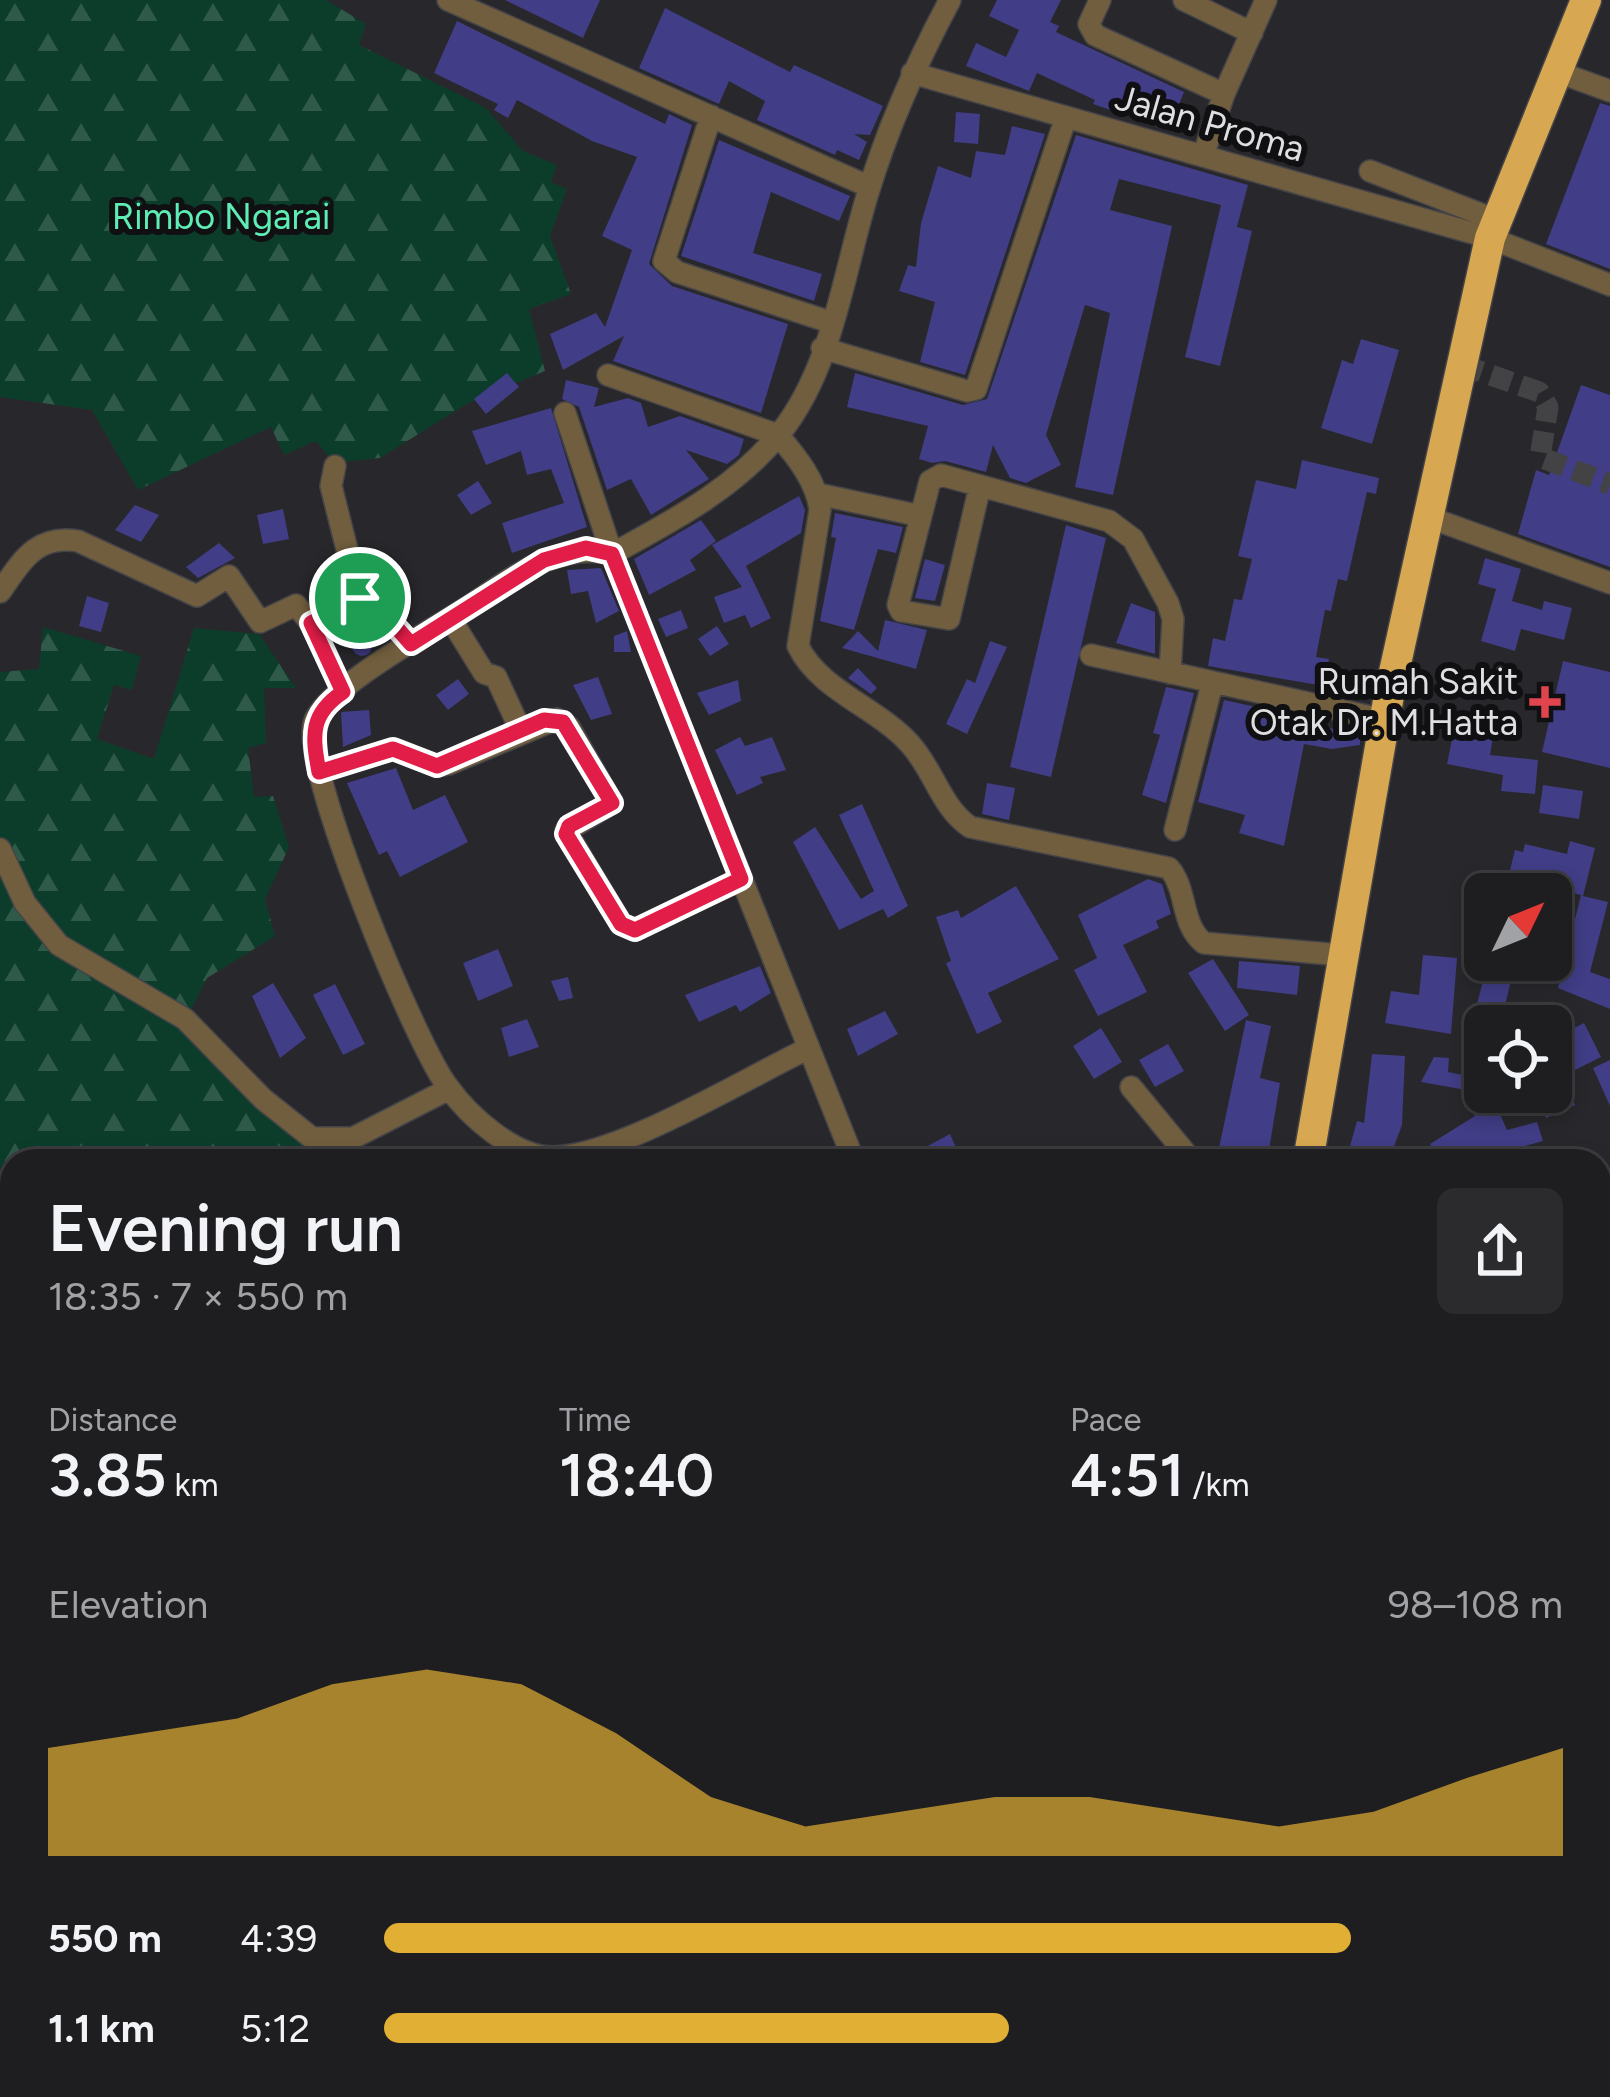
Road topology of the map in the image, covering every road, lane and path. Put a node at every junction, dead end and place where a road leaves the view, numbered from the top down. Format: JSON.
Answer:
{"nodes":[{"id":1,"x":448,"y":0,"type":"edge"},
{"id":2,"x":950,"y":0,"type":"edge"},
{"id":3,"x":1100,"y":0,"type":"edge"},
{"id":4,"x":1184,"y":0,"type":"edge"},
{"id":5,"x":1267,"y":0,"type":"edge"},
{"id":6,"x":1586,"y":0,"type":"edge"},
{"id":7,"x":1252,"y":33,"type":"junction"},
{"id":8,"x":1555,"y":71,"type":"junction"},
{"id":9,"x":912,"y":73,"type":"junction"},
{"id":10,"x":1610,"y":91,"type":"edge"},
{"id":11,"x":1224,"y":94,"type":"junction"},
{"id":12,"x":711,"y":116,"type":"junction"},
{"id":13,"x":1066,"y":117,"type":"junction"},
{"id":14,"x":1204,"y":153,"type":"junction"},
{"id":15,"x":1370,"y":172,"type":"dead end"},
{"id":16,"x":869,"y":187,"type":"junction"},
{"id":17,"x":1493,"y":229,"type":"junction"},
{"id":18,"x":1610,"y":285,"type":"edge"},
{"id":19,"x":830,"y":322,"type":"junction"},
{"id":20,"x":822,"y":348,"type":"junction"},
{"id":21,"x":608,"y":375,"type":"dead end"},
{"id":22,"x":565,"y":413,"type":"dead end"},
{"id":23,"x":778,"y":435,"type":"junction"},
{"id":24,"x":334,"y":466,"type":"dead end"},
{"id":25,"x":980,"y":486,"type":"junction"},
{"id":26,"x":818,"y":494,"type":"junction"},
{"id":27,"x":921,"y":516,"type":"junction"},
{"id":28,"x":1428,"y":517,"type":"junction"},
{"id":29,"x":612,"y":554,"type":"junction"},
{"id":30,"x":1610,"y":583,"type":"edge"},
{"id":31,"x":0,"y":592,"type":"edge"},
{"id":32,"x":360,"y":598,"type":"junction"},
{"id":33,"x":450,"y":618,"type":"junction"},
{"id":34,"x":311,"y":623,"type":"junction"},
{"id":35,"x":411,"y":644,"type":"junction"},
{"id":36,"x":1091,"y":655,"type":"dead end"},
{"id":37,"x":1171,"y":673,"type":"junction"},
{"id":38,"x":1212,"y":684,"type":"junction"},
{"id":39,"x":343,"y":692,"type":"junction"},
{"id":40,"x":1385,"y":720,"type":"junction"},
{"id":41,"x":521,"y":731,"type":"junction"},
{"id":42,"x":319,"y":772,"type":"junction"},
{"id":43,"x":1175,"y":830,"type":"dead end"},
{"id":44,"x":0,"y":849,"type":"edge"},
{"id":45,"x":741,"y":879,"type":"junction"},
{"id":46,"x":1341,"y":956,"type":"junction"},
{"id":47,"x":809,"y":1048,"type":"junction"},
{"id":48,"x":1131,"y":1087,"type":"dead end"},
{"id":49,"x":448,"y":1088,"type":"junction"},
{"id":50,"x":521,"y":1149,"type":"edge"},
{"id":51,"x":599,"y":1149,"type":"edge"},
{"id":52,"x":849,"y":1149,"type":"edge"},
{"id":53,"x":1182,"y":1149,"type":"edge"},
{"id":54,"x":1310,"y":1149,"type":"edge"}],
"edges":[{"from":1,"to":12,"type":"street"},
{"from":2,"to":9,"type":"street"},
{"from":3,"to":11,"type":"street"},
{"from":4,"to":7,"type":"street"},
{"from":5,"to":7,"type":"street"},
{"from":6,"to":8,"type":"highway"},
{"from":7,"to":11,"type":"street"},
{"from":8,"to":10,"type":"street"},
{"from":8,"to":17,"type":"highway"},
{"from":9,"to":13,"type":"street","name":"Jalan Proma"},
{"from":9,"to":16,"type":"street"},
{"from":11,"to":14,"type":"street"},
{"from":12,"to":16,"type":"street"},
{"from":12,"to":19,"type":"street"},
{"from":13,"to":14,"type":"street","name":"Jalan Proma"},
{"from":13,"to":20,"type":"street"},
{"from":14,"to":17,"type":"street","name":"Jalan Proma"},
{"from":15,"to":17,"type":"street"},
{"from":16,"to":19,"type":"street"},
{"from":17,"to":18,"type":"street"},
{"from":17,"to":28,"type":"highway"},
{"from":19,"to":20,"type":"street"},
{"from":20,"to":23,"type":"street"},
{"from":21,"to":23,"type":"street"},
{"from":22,"to":29,"type":"street"},
{"from":23,"to":26,"type":"street"},
{"from":23,"to":29,"type":"street"},
{"from":24,"to":32,"type":"street"},
{"from":25,"to":27,"type":"street"},
{"from":25,"to":27,"type":"street"},
{"from":25,"to":37,"type":"street"},
{"from":26,"to":27,"type":"street"},
{"from":26,"to":46,"type":"street"},
{"from":28,"to":30,"type":"street"},
{"from":28,"to":40,"type":"highway"},
{"from":29,"to":33,"type":"street"},
{"from":29,"to":45,"type":"street"},
{"from":31,"to":34,"type":"street"},
{"from":32,"to":34,"type":"street"},
{"from":32,"to":35,"type":"street"},
{"from":33,"to":35,"type":"street"},
{"from":33,"to":41,"type":"street"},
{"from":34,"to":39,"type":"street"},
{"from":35,"to":39,"type":"street"},
{"from":36,"to":37,"type":"street"},
{"from":37,"to":38,"type":"street"},
{"from":38,"to":40,"type":"street"},
{"from":38,"to":43,"type":"street"},
{"from":39,"to":42,"type":"street"},
{"from":40,"to":46,"type":"highway"},
{"from":41,"to":42,"type":"street"},
{"from":41,"to":45,"type":"street"},
{"from":42,"to":49,"type":"street"},
{"from":44,"to":49,"type":"street"},
{"from":45,"to":47,"type":"street"},
{"from":46,"to":54,"type":"highway"},
{"from":47,"to":51,"type":"street"},
{"from":47,"to":52,"type":"street"},
{"from":48,"to":53,"type":"street"},
{"from":49,"to":50,"type":"street"}]}
